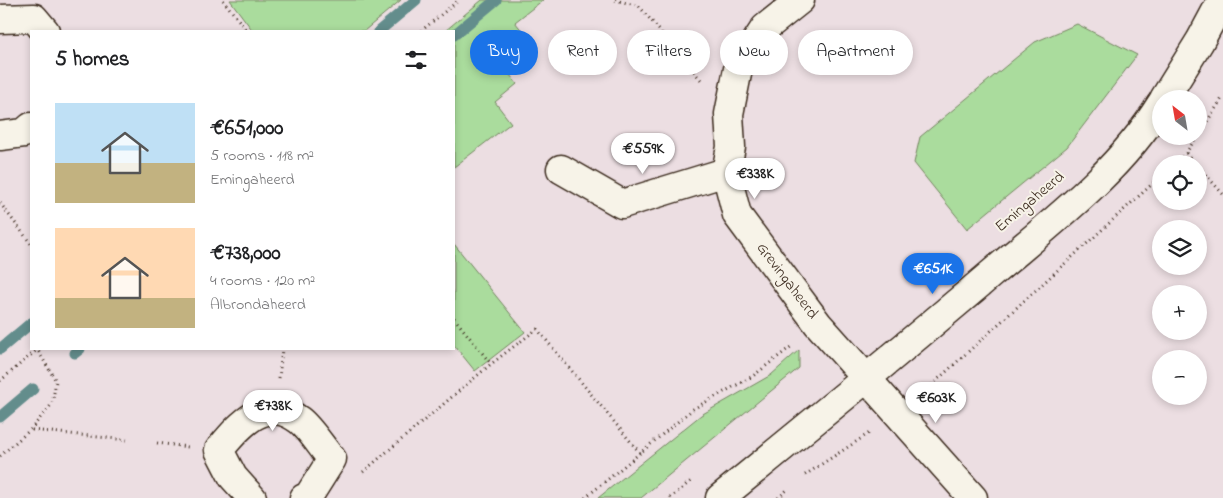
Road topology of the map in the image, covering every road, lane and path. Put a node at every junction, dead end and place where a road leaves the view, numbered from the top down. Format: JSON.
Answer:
{"nodes":[{"id":1,"x":223,"y":0,"type":"edge"},
{"id":2,"x":458,"y":0,"type":"edge"},
{"id":3,"x":615,"y":0,"type":"edge"},
{"id":4,"x":800,"y":0,"type":"edge"},
{"id":5,"x":1222,"y":0,"type":"edge"},
{"id":6,"x":0,"y":19,"type":"edge"},
{"id":7,"x":44,"y":30,"type":"edge"},
{"id":8,"x":247,"y":30,"type":"edge"},
{"id":9,"x":422,"y":30,"type":"edge"},
{"id":10,"x":1170,"y":90,"type":"edge"},
{"id":11,"x":1223,"y":97,"type":"edge"},
{"id":12,"x":729,"y":114,"type":"junction"},
{"id":13,"x":1152,"y":118,"type":"edge"},
{"id":14,"x":1208,"y":120,"type":"edge"},
{"id":15,"x":30,"y":128,"type":"edge"},
{"id":16,"x":0,"y":136,"type":"edge"},
{"id":17,"x":1191,"y":145,"type":"edge"},
{"id":18,"x":1186,"y":153,"type":"edge"},
{"id":19,"x":560,"y":169,"type":"dead end"},
{"id":20,"x":726,"y":172,"type":"junction"},
{"id":21,"x":1207,"y":176,"type":"edge"},
{"id":22,"x":1152,"y":184,"type":"edge"},
{"id":23,"x":1223,"y":194,"type":"edge"},
{"id":24,"x":0,"y":203,"type":"edge"},
{"id":25,"x":30,"y":243,"type":"edge"},
{"id":26,"x":455,"y":319,"type":"edge"},
{"id":27,"x":818,"y":324,"type":"junction"},
{"id":28,"x":36,"y":350,"type":"edge"},
{"id":29,"x":38,"y":350,"type":"edge"},
{"id":30,"x":491,"y":364,"type":"junction"},
{"id":31,"x":868,"y":379,"type":"junction"},
{"id":32,"x":0,"y":380,"type":"edge"},
{"id":33,"x":899,"y":414,"type":"junction"},
{"id":34,"x":32,"y":430,"type":"junction"},
{"id":35,"x":127,"y":440,"type":"dead end"},
{"id":36,"x":640,"y":453,"type":"junction"},
{"id":37,"x":0,"y":456,"type":"edge"},
{"id":38,"x":332,"y":459,"type":"junction"},
{"id":39,"x":800,"y":478,"type":"dead end"},
{"id":40,"x":692,"y":479,"type":"dead end"},
{"id":41,"x":792,"y":485,"type":"dead end"},
{"id":42,"x":252,"y":498,"type":"edge"},
{"id":43,"x":307,"y":498,"type":"edge"},
{"id":44,"x":585,"y":498,"type":"edge"},
{"id":45,"x":670,"y":498,"type":"edge"},
{"id":46,"x":720,"y":498,"type":"edge"},
{"id":47,"x":778,"y":498,"type":"edge"},
{"id":48,"x":973,"y":498,"type":"edge"}],
"edges":[{"from":1,"to":8,"type":"path"},
{"from":2,"to":9,"type":"path"},
{"from":3,"to":12,"type":"path"},
{"from":4,"to":12,"type":"street","name":"Grevingaheerd"},
{"from":5,"to":10,"type":"street"},
{"from":6,"to":7,"type":"street"},
{"from":11,"to":14,"type":"path"},
{"from":12,"to":20,"type":"street","name":"Grevingaheerd"},
{"from":13,"to":31,"type":"street","name":"Emingaheerd"},
{"from":15,"to":16,"type":"street"},
{"from":17,"to":18,"type":"path"},
{"from":19,"to":20,"type":"street"},
{"from":20,"to":27,"type":"street","name":"Grevingaheerd"},
{"from":21,"to":23,"type":"path"},
{"from":22,"to":33,"type":"path"},
{"from":24,"to":25,"type":"path"},
{"from":26,"to":30,"type":"path"},
{"from":27,"to":31,"type":"street","name":"Grevingaheerd"},
{"from":27,"to":36,"type":"path"},
{"from":28,"to":32,"type":"path"},
{"from":29,"to":34,"type":"path"},
{"from":30,"to":36,"type":"path"},
{"from":30,"to":38,"type":"path"},
{"from":31,"to":33,"type":"street","name":"Grevingaheerd"},
{"from":31,"to":46,"type":"street","name":"Emingaheerd"},
{"from":33,"to":39,"type":"path"},
{"from":33,"to":48,"type":"street","name":"Grevingaheerd"},
{"from":34,"to":35,"type":"path"},
{"from":34,"to":37,"type":"path"},
{"from":36,"to":44,"type":"path"},
{"from":38,"to":42,"type":"street"},
{"from":38,"to":43,"type":"street"},
{"from":40,"to":45,"type":"path"},
{"from":41,"to":47,"type":"path"}]}
